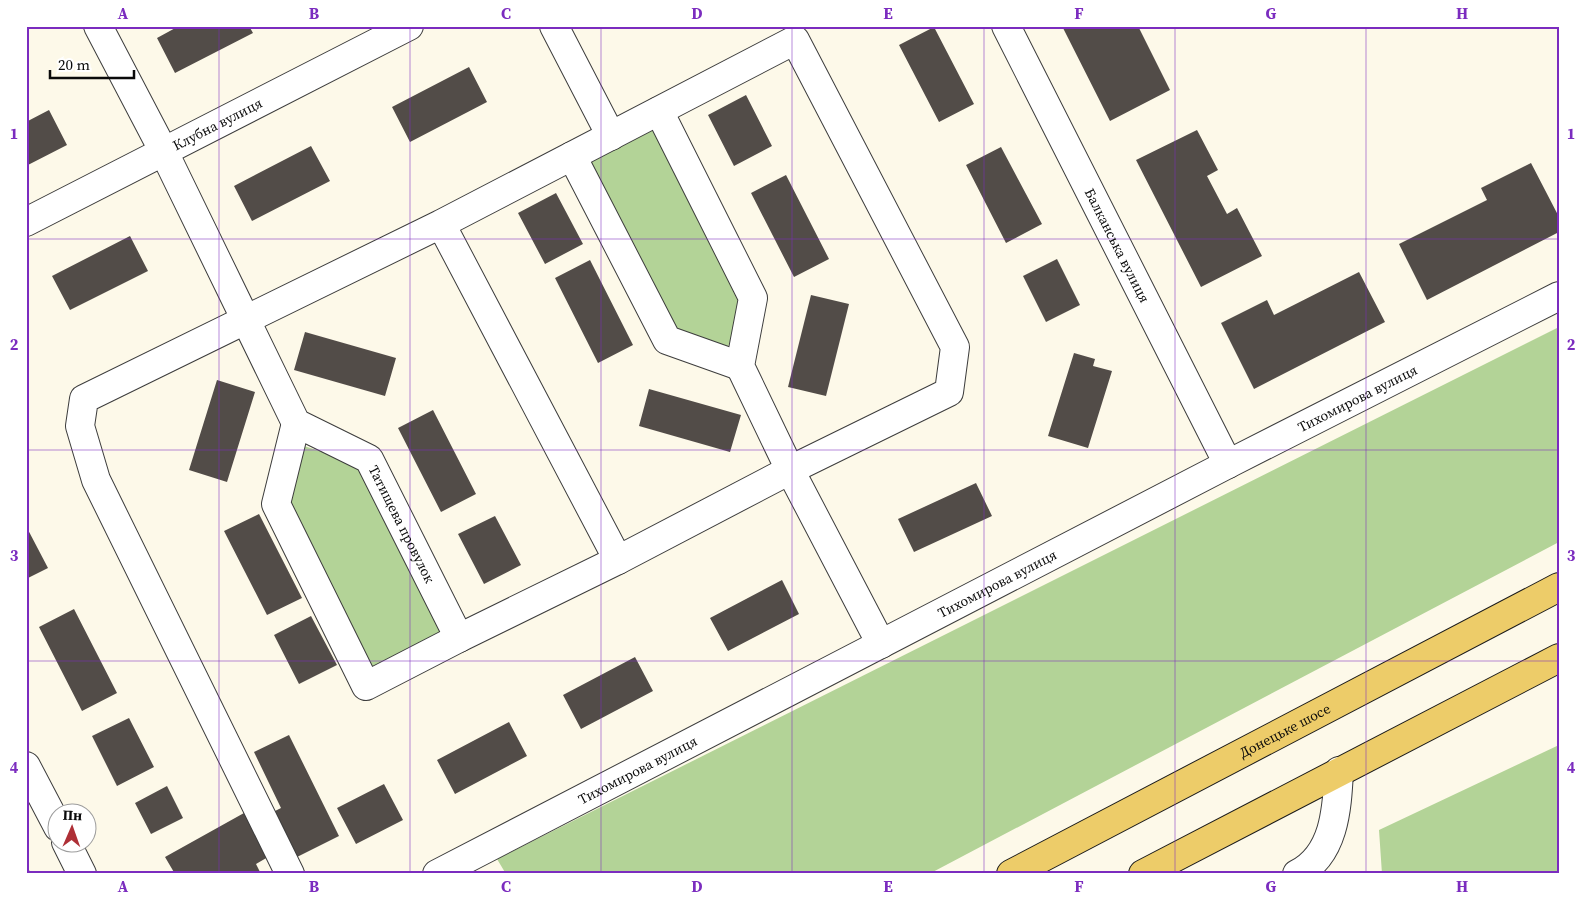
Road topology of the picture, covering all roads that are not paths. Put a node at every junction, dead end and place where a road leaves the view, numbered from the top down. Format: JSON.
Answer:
{"nodes":[{"id":1,"x":98,"y":26,"type":"edge"},
{"id":2,"x":409,"y":26,"type":"edge"},
{"id":3,"x":554,"y":26,"type":"edge"},
{"id":4,"x":1006,"y":26,"type":"edge"},
{"id":5,"x":660,"y":111,"type":"junction"},
{"id":6,"x":611,"y":136,"type":"junction"},
{"id":7,"x":164,"y":152,"type":"junction"},
{"id":8,"x":572,"y":156,"type":"junction"},
{"id":9,"x":26,"y":222,"type":"edge"},
{"id":10,"x":441,"y":224,"type":"junction"},
{"id":11,"x":1559,"y":296,"type":"edge"},
{"id":12,"x":245,"y":320,"type":"junction"},
{"id":13,"x":740,"y":366,"type":"junction"},
{"id":14,"x":296,"y":423,"type":"junction"},
{"id":15,"x":1228,"y":464,"type":"junction"},
{"id":16,"x":790,"y":470,"type":"junction"},
{"id":17,"x":618,"y":560,"type":"junction"},
{"id":18,"x":1559,"y":587,"type":"edge"},
{"id":19,"x":459,"y":638,"type":"junction"},
{"id":20,"x":881,"y":644,"type":"junction"},
{"id":21,"x":1559,"y":658,"type":"edge"},
{"id":22,"x":26,"y":766,"type":"edge"},
{"id":23,"x":1339,"y":771,"type":"junction"},
{"id":24,"x":48,"y":808,"type":"edge"},
{"id":25,"x":290,"y":874,"type":"edge"},
{"id":26,"x":437,"y":874,"type":"edge"},
{"id":27,"x":1011,"y":874,"type":"edge"},
{"id":28,"x":1143,"y":874,"type":"edge"},
{"id":29,"x":1297,"y":874,"type":"edge"}],
"edges":[{"from":1,"to":7,"type":"street"},
{"from":2,"to":7,"type":"street","name":"Клубна вулиця"},
{"from":3,"to":6,"type":"street"},
{"from":4,"to":15,"type":"street","name":"Балканська вулиця"},
{"from":5,"to":6,"type":"street"},
{"from":5,"to":13,"type":"street"},
{"from":5,"to":16,"type":"street"},
{"from":6,"to":8,"type":"street"},
{"from":7,"to":9,"type":"street","name":"Клубна вулиця"},
{"from":7,"to":12,"type":"street"},
{"from":8,"to":10,"type":"street"},
{"from":8,"to":13,"type":"street"},
{"from":10,"to":12,"type":"street"},
{"from":10,"to":17,"type":"street"},
{"from":11,"to":15,"type":"street","name":"Тихомирова вулиця"},
{"from":12,"to":14,"type":"street"},
{"from":12,"to":25,"type":"street"},
{"from":13,"to":16,"type":"street"},
{"from":14,"to":19,"type":"street","name":"Татищева провулок"},
{"from":14,"to":19,"type":"street"},
{"from":15,"to":20,"type":"street","name":"Тихомирова вулиця"},
{"from":16,"to":17,"type":"street"},
{"from":16,"to":20,"type":"street"},
{"from":17,"to":19,"type":"street"},
{"from":18,"to":27,"type":"main road","name":"Донецьке шосе"},
{"from":20,"to":26,"type":"street","name":"Тихомирова вулиця"},
{"from":21,"to":23,"type":"main road"},
{"from":22,"to":24,"type":"street"},
{"from":23,"to":28,"type":"main road"},
{"from":23,"to":29,"type":"street"}]}
